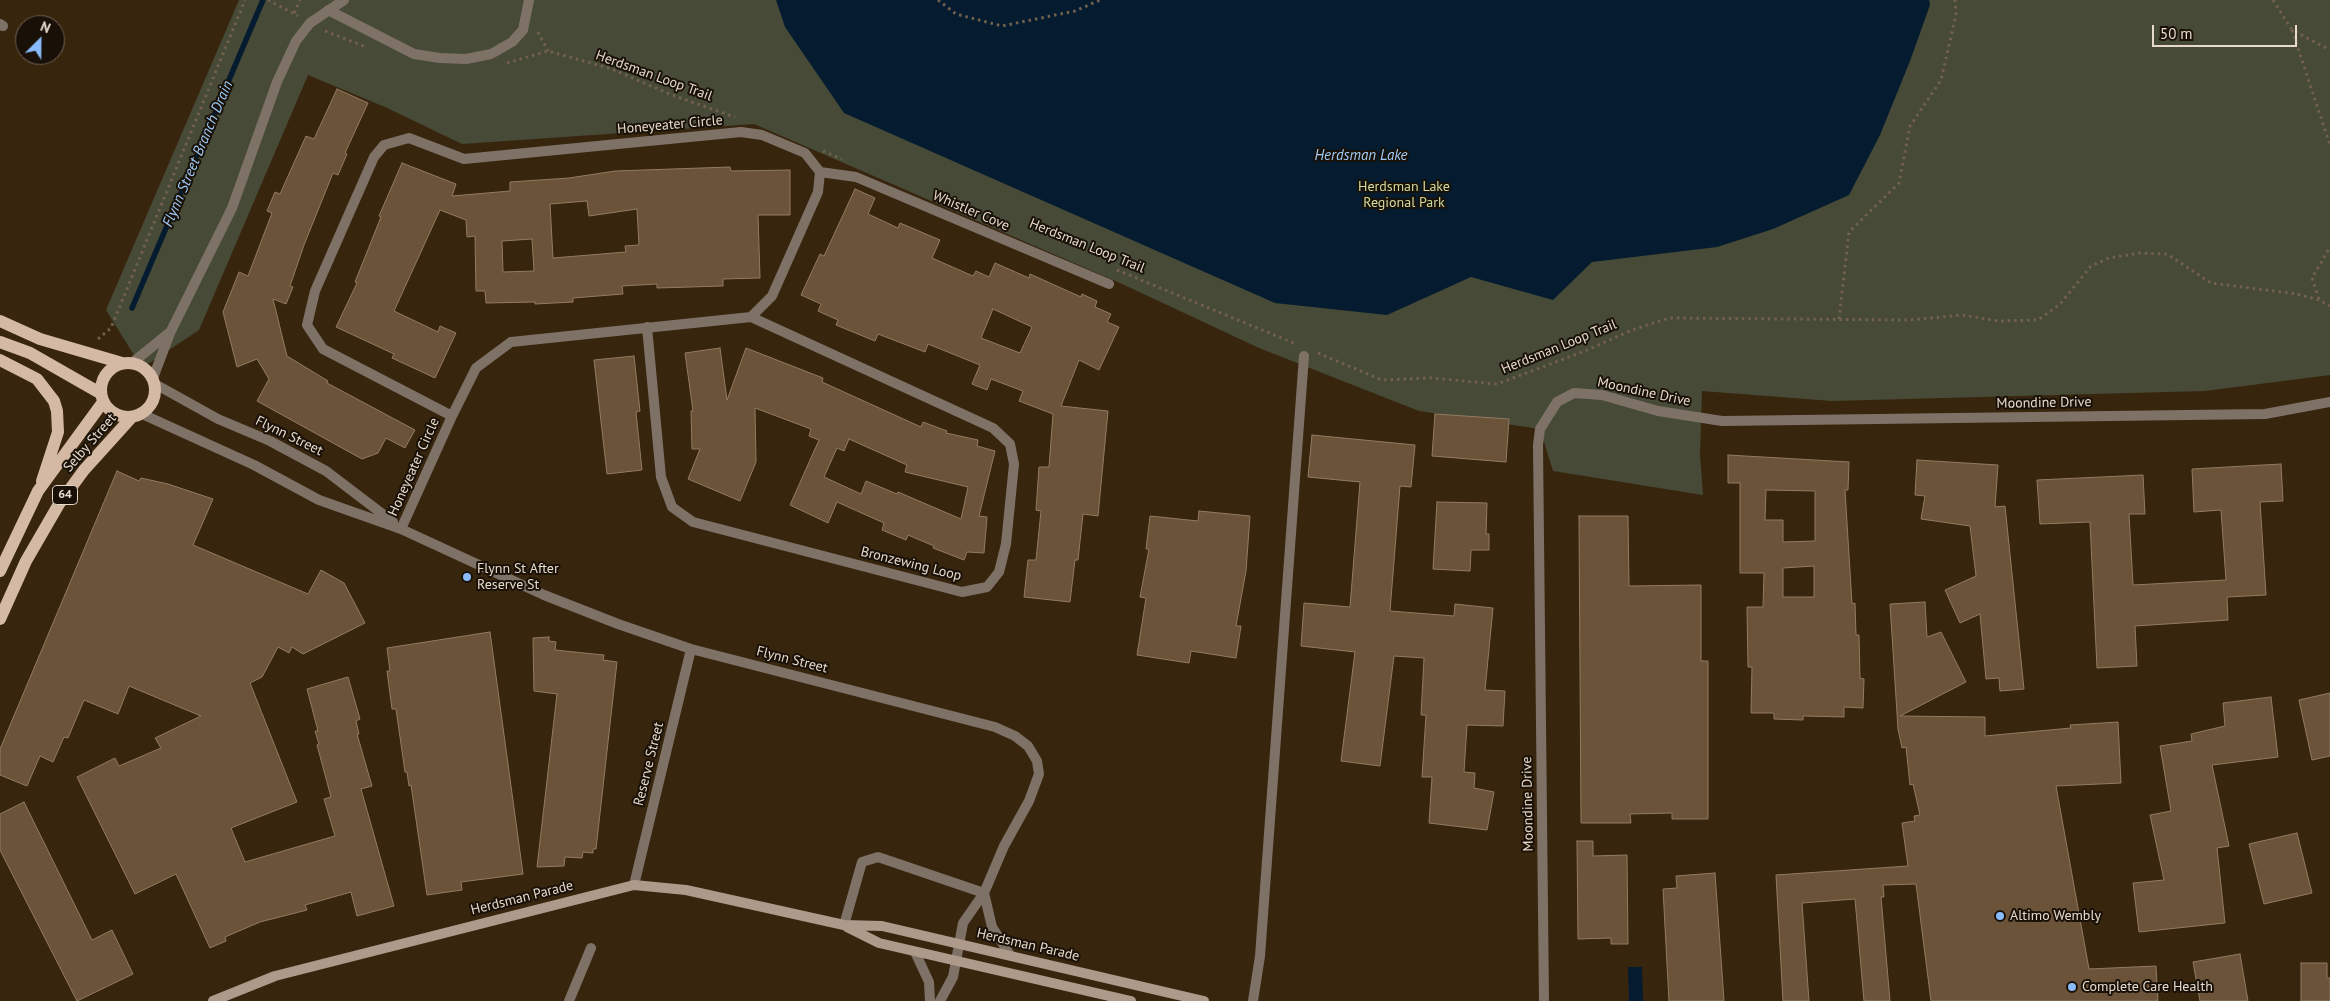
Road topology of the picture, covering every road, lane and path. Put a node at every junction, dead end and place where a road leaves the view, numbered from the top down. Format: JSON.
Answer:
{"nodes":[{"id":1,"x":245,"y":0,"type":"edge"},
{"id":2,"x":268,"y":0,"type":"edge"},
{"id":3,"x":300,"y":0,"type":"edge"},
{"id":4,"x":344,"y":0,"type":"edge"},
{"id":5,"x":529,"y":0,"type":"edge"},
{"id":6,"x":938,"y":0,"type":"edge"},
{"id":7,"x":1100,"y":0,"type":"edge"},
{"id":8,"x":1955,"y":0,"type":"edge"},
{"id":9,"x":2273,"y":0,"type":"edge"},
{"id":10,"x":284,"y":7,"type":"dead end"},
{"id":11,"x":328,"y":10,"type":"junction"},
{"id":12,"x":294,"y":13,"type":"dead end"},
{"id":13,"x":310,"y":23,"type":"junction"},
{"id":14,"x":2292,"y":30,"type":"junction"},
{"id":15,"x":372,"y":49,"type":"dead end"},
{"id":16,"x":2330,"y":50,"type":"edge"},
{"id":17,"x":506,"y":63,"type":"dead end"},
{"id":18,"x":736,"y":118,"type":"dead end"},
{"id":19,"x":2330,"y":145,"type":"edge"},
{"id":20,"x":819,"y":150,"type":"dead end"},
{"id":21,"x":847,"y":161,"type":"dead end"},
{"id":22,"x":820,"y":172,"type":"junction"},
{"id":23,"x":2330,"y":247,"type":"edge"},
{"id":24,"x":1114,"y":269,"type":"dead end"},
{"id":25,"x":1109,"y":284,"type":"dead end"},
{"id":26,"x":2319,"y":300,"type":"junction"},
{"id":27,"x":2330,"y":306,"type":"edge"},
{"id":28,"x":750,"y":317,"type":"junction"},
{"id":29,"x":1839,"y":320,"type":"junction"},
{"id":30,"x":0,"y":321,"type":"edge"},
{"id":31,"x":647,"y":327,"type":"junction"},
{"id":32,"x":170,"y":333,"type":"junction"},
{"id":33,"x":0,"y":342,"type":"edge"},
{"id":34,"x":94,"y":343,"type":"dead end"},
{"id":35,"x":1299,"y":346,"type":"dead end"},
{"id":36,"x":1306,"y":353,"type":"joint"},
{"id":37,"x":0,"y":360,"type":"edge"},
{"id":38,"x":127,"y":363,"type":"junction"},
{"id":39,"x":154,"y":381,"type":"junction"},
{"id":40,"x":101,"y":398,"type":"junction"},
{"id":41,"x":2330,"y":402,"type":"edge"},
{"id":42,"x":136,"y":416,"type":"junction"},
{"id":43,"x":452,"y":416,"type":"junction"},
{"id":44,"x":38,"y":490,"type":"junction"},
{"id":45,"x":401,"y":529,"type":"junction"},
{"id":46,"x":0,"y":571,"type":"edge"},
{"id":47,"x":0,"y":619,"type":"edge"},
{"id":48,"x":691,"y":649,"type":"junction"},
{"id":49,"x":634,"y":885,"type":"junction"},
{"id":50,"x":984,"y":893,"type":"junction"},
{"id":51,"x":844,"y":925,"type":"junction"},
{"id":52,"x":959,"y":943,"type":"junction"},
{"id":53,"x":591,"y":948,"type":"dead end"},
{"id":54,"x":914,"y":952,"type":"junction"},
{"id":55,"x":1010,"y":955,"type":"junction"},
{"id":56,"x":955,"y":961,"type":"junction"},
{"id":57,"x":213,"y":1001,"type":"edge"},
{"id":58,"x":569,"y":1001,"type":"edge"},
{"id":59,"x":930,"y":1001,"type":"edge"},
{"id":60,"x":940,"y":1001,"type":"edge"},
{"id":61,"x":1131,"y":1001,"type":"edge"},
{"id":62,"x":1204,"y":1001,"type":"edge"},
{"id":63,"x":1253,"y":1001,"type":"edge"},
{"id":64,"x":1544,"y":1001,"type":"edge"}],
"edges":[{"from":1,"to":34,"type":"path"},
{"from":2,"to":10,"type":"path"},
{"from":3,"to":12,"type":"path"},
{"from":4,"to":11,"type":"street"},
{"from":5,"to":11,"type":"street"},
{"from":6,"to":7,"type":"path"},
{"from":8,"to":29,"type":"path"},
{"from":9,"to":14,"type":"path"},
{"from":11,"to":13,"type":"street"},
{"from":13,"to":15,"type":"path"},
{"from":13,"to":32,"type":"street"},
{"from":14,"to":16,"type":"path"},
{"from":14,"to":19,"type":"path"},
{"from":17,"to":18,"type":"path","name":"Herdsman Loop Trail"},
{"from":20,"to":21,"type":"path"},
{"from":22,"to":25,"type":"street","name":"Whistler Cove"},
{"from":22,"to":28,"type":"street"},
{"from":22,"to":43,"type":"street","name":"Honeyeater Circle"},
{"from":23,"to":26,"type":"path"},
{"from":24,"to":35,"type":"path","name":"Herdsman Loop Trail"},
{"from":26,"to":27,"type":"path","name":"Herdsman Loop Trail"},
{"from":26,"to":29,"type":"path","name":"Herdsman Loop Trail"},
{"from":28,"to":31,"type":"street","name":"Honeyeater Circle"},
{"from":28,"to":31,"type":"street","name":"Bronzewing Loop"},
{"from":29,"to":36,"type":"path","name":"Herdsman Loop Trail"},
{"from":30,"to":38,"type":"main road"},
{"from":31,"to":43,"type":"street","name":"Honeyeater Circle"},
{"from":32,"to":38,"type":"street"},
{"from":32,"to":39,"type":"street"},
{"from":33,"to":40,"type":"main road"},
{"from":36,"to":63,"type":"street"},
{"from":37,"to":44,"type":"main road","number":"64"},
{"from":38,"to":39,"type":"main road"},
{"from":38,"to":40,"type":"main road","number":"64"},
{"from":39,"to":42,"type":"main road","number":"64"},
{"from":39,"to":45,"type":"street","name":"Flynn Street"},
{"from":40,"to":42,"type":"main road"},
{"from":40,"to":44,"type":"main road","name":"Selby Street","number":"64"},
{"from":41,"to":64,"type":"street","name":"Moondine Drive"},
{"from":42,"to":45,"type":"street","name":"Flynn Street"},
{"from":42,"to":47,"type":"main road","name":"Selby Street","number":"64"},
{"from":43,"to":45,"type":"street","name":"Honeyeater Circle"},
{"from":44,"to":46,"type":"main road","name":"Selby Street","number":"64"},
{"from":45,"to":48,"type":"street","name":"Flynn Street"},
{"from":48,"to":49,"type":"street","name":"Reserve Street"},
{"from":48,"to":50,"type":"street","name":"Flynn Street"},
{"from":49,"to":51,"type":"main road","name":"Herdsman Parade"},
{"from":49,"to":57,"type":"main road","name":"Herdsman Parade"},
{"from":50,"to":51,"type":"street"},
{"from":50,"to":52,"type":"street","name":"Flynn Street"},
{"from":50,"to":55,"type":"street"},
{"from":51,"to":52,"type":"main road","name":"Herdsman Parade"},
{"from":51,"to":54,"type":"main road","name":"Herdsman Parade"},
{"from":52,"to":55,"type":"main road","name":"Herdsman Parade"},
{"from":52,"to":56,"type":"street","name":"Flynn Street"},
{"from":53,"to":58,"type":"street"},
{"from":54,"to":56,"type":"main road","name":"Herdsman Parade"},
{"from":54,"to":59,"type":"street"},
{"from":55,"to":62,"type":"main road","name":"Herdsman Parade"},
{"from":56,"to":60,"type":"street","name":"Flynn Street"},
{"from":56,"to":61,"type":"main road","name":"Herdsman Parade"}]}
